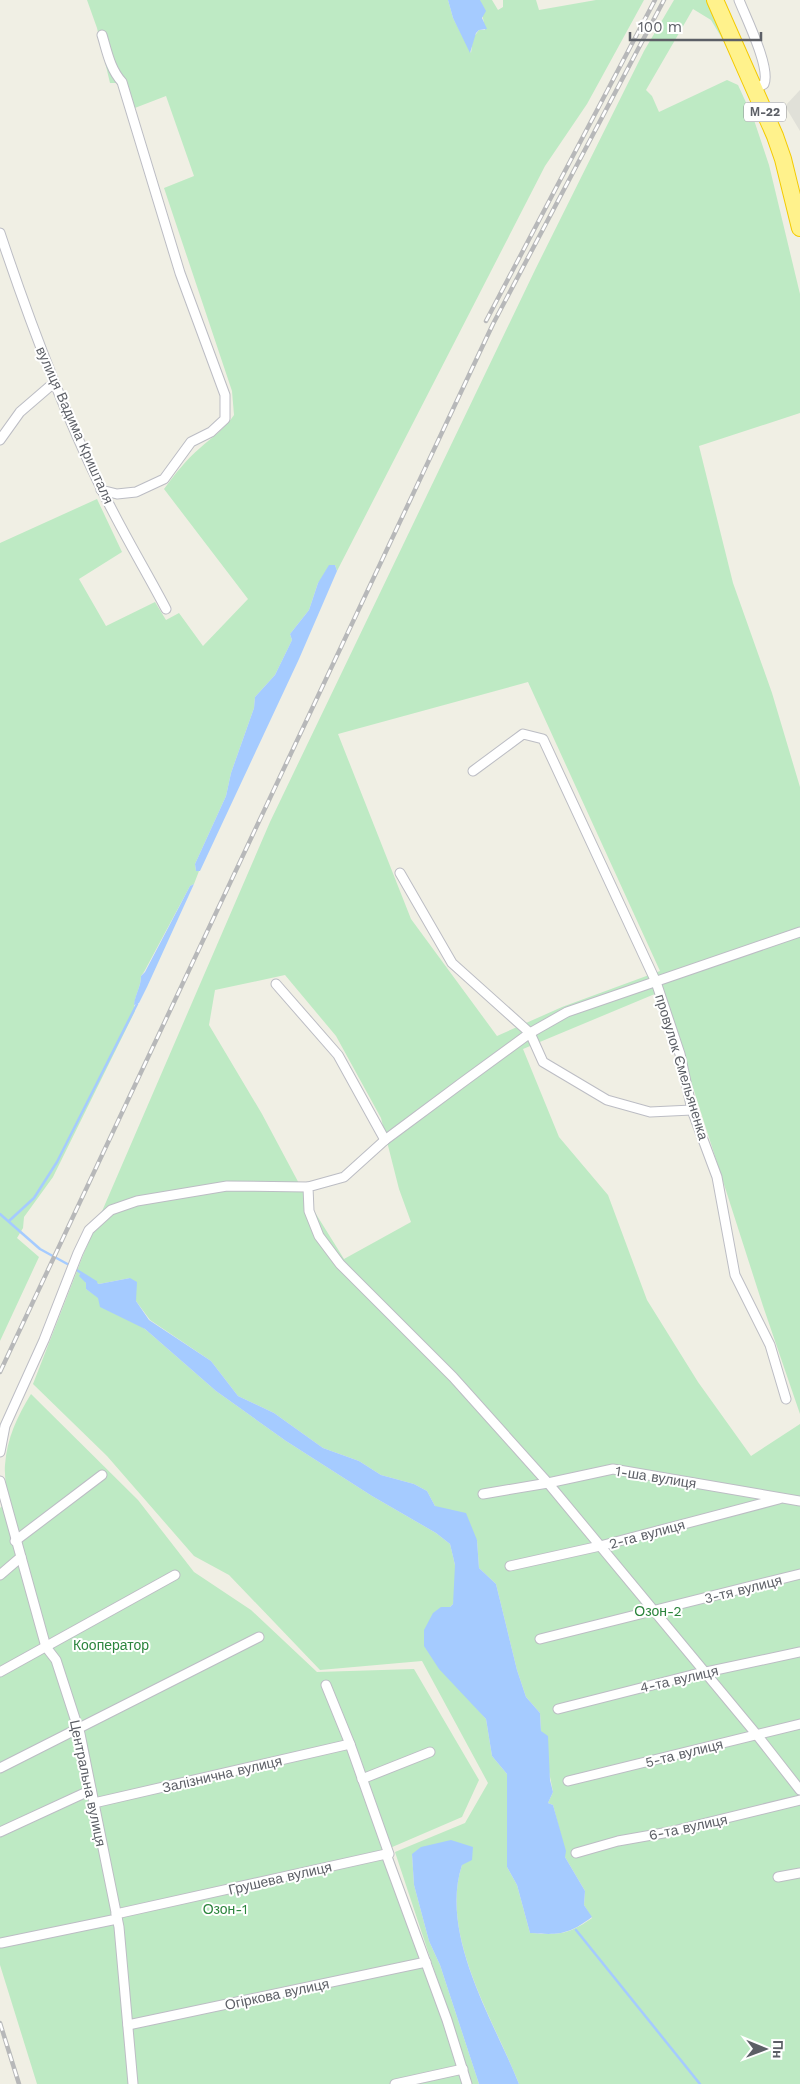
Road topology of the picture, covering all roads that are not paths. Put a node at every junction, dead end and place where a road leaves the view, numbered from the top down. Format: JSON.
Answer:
{"nodes":[{"id":1,"x":715,"y":0,"type":"edge"},
{"id":2,"x":738,"y":0,"type":"edge"},
{"id":3,"x":102,"y":35,"type":"dead end"},
{"id":4,"x":755,"y":89,"type":"junction"},
{"id":5,"x":800,"y":228,"type":"edge"},
{"id":6,"x":0,"y":233,"type":"edge"},
{"id":7,"x":55,"y":385,"type":"junction"},
{"id":8,"x":0,"y":440,"type":"edge"},
{"id":9,"x":101,"y":490,"type":"junction"},
{"id":10,"x":166,"y":609,"type":"dead end"},
{"id":11,"x":473,"y":771,"type":"dead end"},
{"id":12,"x":400,"y":872,"type":"dead end"},
{"id":13,"x":800,"y":932,"type":"edge"},
{"id":14,"x":656,"y":982,"type":"junction"},
{"id":15,"x":276,"y":984,"type":"dead end"},
{"id":16,"x":530,"y":1033,"type":"junction"},
{"id":17,"x":692,"y":1110,"type":"junction"},
{"id":18,"x":385,"y":1140,"type":"junction"},
{"id":19,"x":308,"y":1187,"type":"junction"},
{"id":20,"x":786,"y":1399,"type":"dead end"},
{"id":21,"x":0,"y":1452,"type":"edge"},
{"id":22,"x":102,"y":1475,"type":"dead end"},
{"id":23,"x":0,"y":1481,"type":"edge"},
{"id":24,"x":548,"y":1483,"type":"junction"},
{"id":25,"x":1,"y":1493,"type":"edge"},
{"id":26,"x":483,"y":1494,"type":"dead end"},
{"id":27,"x":783,"y":1498,"type":"junction"},
{"id":28,"x":800,"y":1501,"type":"edge"},
{"id":29,"x":15,"y":1540,"type":"junction"},
{"id":30,"x":600,"y":1546,"type":"junction"},
{"id":31,"x":21,"y":1557,"type":"junction"},
{"id":32,"x":510,"y":1566,"type":"dead end"},
{"id":33,"x":800,"y":1574,"type":"edge"},
{"id":34,"x":0,"y":1575,"type":"edge"},
{"id":35,"x":175,"y":1575,"type":"dead end"},
{"id":36,"x":653,"y":1611,"type":"junction"},
{"id":37,"x":259,"y":1637,"type":"dead end"},
{"id":38,"x":540,"y":1638,"type":"dead end"},
{"id":39,"x":46,"y":1647,"type":"junction"},
{"id":40,"x":800,"y":1652,"type":"edge"},
{"id":41,"x":0,"y":1672,"type":"edge"},
{"id":42,"x":705,"y":1673,"type":"junction"},
{"id":43,"x":326,"y":1685,"type":"dead end"},
{"id":44,"x":558,"y":1709,"type":"dead end"},
{"id":45,"x":800,"y":1724,"type":"edge"},
{"id":46,"x":77,"y":1728,"type":"junction"},
{"id":47,"x":757,"y":1735,"type":"junction"},
{"id":48,"x":350,"y":1744,"type":"junction"},
{"id":49,"x":430,"y":1752,"type":"dead end"},
{"id":50,"x":0,"y":1768,"type":"edge"},
{"id":51,"x":362,"y":1779,"type":"junction"},
{"id":52,"x":568,"y":1782,"type":"dead end"},
{"id":53,"x":91,"y":1790,"type":"junction"},
{"id":54,"x":800,"y":1790,"type":"edge"},
{"id":55,"x":800,"y":1800,"type":"edge"},
{"id":56,"x":94,"y":1803,"type":"junction"},
{"id":57,"x":0,"y":1832,"type":"edge"},
{"id":58,"x":576,"y":1853,"type":"dead end"},
{"id":59,"x":386,"y":1854,"type":"junction"},
{"id":60,"x":800,"y":1873,"type":"edge"},
{"id":61,"x":778,"y":1877,"type":"dead end"},
{"id":62,"x":117,"y":1917,"type":"junction"},
{"id":63,"x":1,"y":1943,"type":"dead end"},
{"id":64,"x":426,"y":1962,"type":"junction"},
{"id":65,"x":128,"y":2025,"type":"junction"},
{"id":66,"x":463,"y":2069,"type":"junction"},
{"id":67,"x":133,"y":2084,"type":"edge"},
{"id":68,"x":395,"y":2084,"type":"edge"},
{"id":69,"x":468,"y":2084,"type":"edge"}],
"edges":[{"from":1,"to":4,"type":"highway","number":"М-22"},
{"from":2,"to":4,"type":"street"},
{"from":3,"to":9,"type":"street"},
{"from":4,"to":5,"type":"highway","number":"М-22"},
{"from":6,"to":7,"type":"street","name":"вулиця Вадима Кришталя"},
{"from":7,"to":8,"type":"street"},
{"from":7,"to":9,"type":"street","name":"вулиця Вадима Кришталя"},
{"from":9,"to":10,"type":"street","name":"вулиця Вадима Кришталя"},
{"from":11,"to":14,"type":"street","name":"провулок Ємельяненка"},
{"from":12,"to":16,"type":"street"},
{"from":13,"to":14,"type":"street"},
{"from":14,"to":16,"type":"street"},
{"from":14,"to":17,"type":"street","name":"провулок Ємельяненка"},
{"from":15,"to":18,"type":"street"},
{"from":16,"to":17,"type":"street"},
{"from":16,"to":18,"type":"street"},
{"from":17,"to":20,"type":"street","name":"провулок Ємельяненка"},
{"from":18,"to":19,"type":"street"},
{"from":19,"to":21,"type":"street"},
{"from":19,"to":24,"type":"street"},
{"from":22,"to":29,"type":"street"},
{"from":23,"to":25,"type":"street","name":"Центральна вулиця"},
{"from":24,"to":26,"type":"street","name":"1-ша вулиця"},
{"from":24,"to":27,"type":"street","name":"1-ша вулиця"},
{"from":24,"to":30,"type":"street"},
{"from":25,"to":29,"type":"street","name":"Центральна вулиця"},
{"from":27,"to":28,"type":"street","name":"1-ша вулиця"},
{"from":27,"to":30,"type":"street","name":"2-га вулиця"},
{"from":29,"to":31,"type":"street","name":"Центральна вулиця"},
{"from":30,"to":32,"type":"street","name":"2-га вулиця"},
{"from":30,"to":36,"type":"street"},
{"from":31,"to":34,"type":"street"},
{"from":31,"to":39,"type":"street","name":"Центральна вулиця"},
{"from":33,"to":36,"type":"street","name":"3-тя вулиця"},
{"from":35,"to":39,"type":"street"},
{"from":36,"to":38,"type":"street","name":"3-тя вулиця"},
{"from":36,"to":42,"type":"street"},
{"from":37,"to":46,"type":"street"},
{"from":39,"to":41,"type":"street"},
{"from":39,"to":46,"type":"street","name":"Центральна вулиця"},
{"from":40,"to":42,"type":"street","name":"4-та вулиця"},
{"from":42,"to":44,"type":"street","name":"4-та вулиця"},
{"from":42,"to":47,"type":"street"},
{"from":43,"to":48,"type":"street"},
{"from":45,"to":47,"type":"street","name":"5-та вулиця"},
{"from":46,"to":50,"type":"street"},
{"from":46,"to":53,"type":"street","name":"Центральна вулиця"},
{"from":47,"to":52,"type":"street","name":"5-та вулиця"},
{"from":47,"to":54,"type":"street"},
{"from":48,"to":51,"type":"street"},
{"from":48,"to":56,"type":"street","name":"Залізнична вулиця"},
{"from":49,"to":51,"type":"street"},
{"from":51,"to":59,"type":"street"},
{"from":53,"to":56,"type":"street","name":"Центральна вулиця"},
{"from":53,"to":57,"type":"street"},
{"from":55,"to":58,"type":"street","name":"6-та вулиця"},
{"from":56,"to":62,"type":"street","name":"Центральна вулиця"},
{"from":59,"to":62,"type":"street","name":"Грушева вулиця"},
{"from":59,"to":64,"type":"street"},
{"from":60,"to":61,"type":"street"},
{"from":62,"to":63,"type":"street","name":"Грушева вулиця"},
{"from":62,"to":65,"type":"street","name":"Центральна вулиця"},
{"from":64,"to":65,"type":"street","name":"Огіркова вулиця"},
{"from":64,"to":66,"type":"street"},
{"from":65,"to":67,"type":"street","name":"Центральна вулиця"},
{"from":66,"to":68,"type":"street"},
{"from":66,"to":69,"type":"street"}]}
